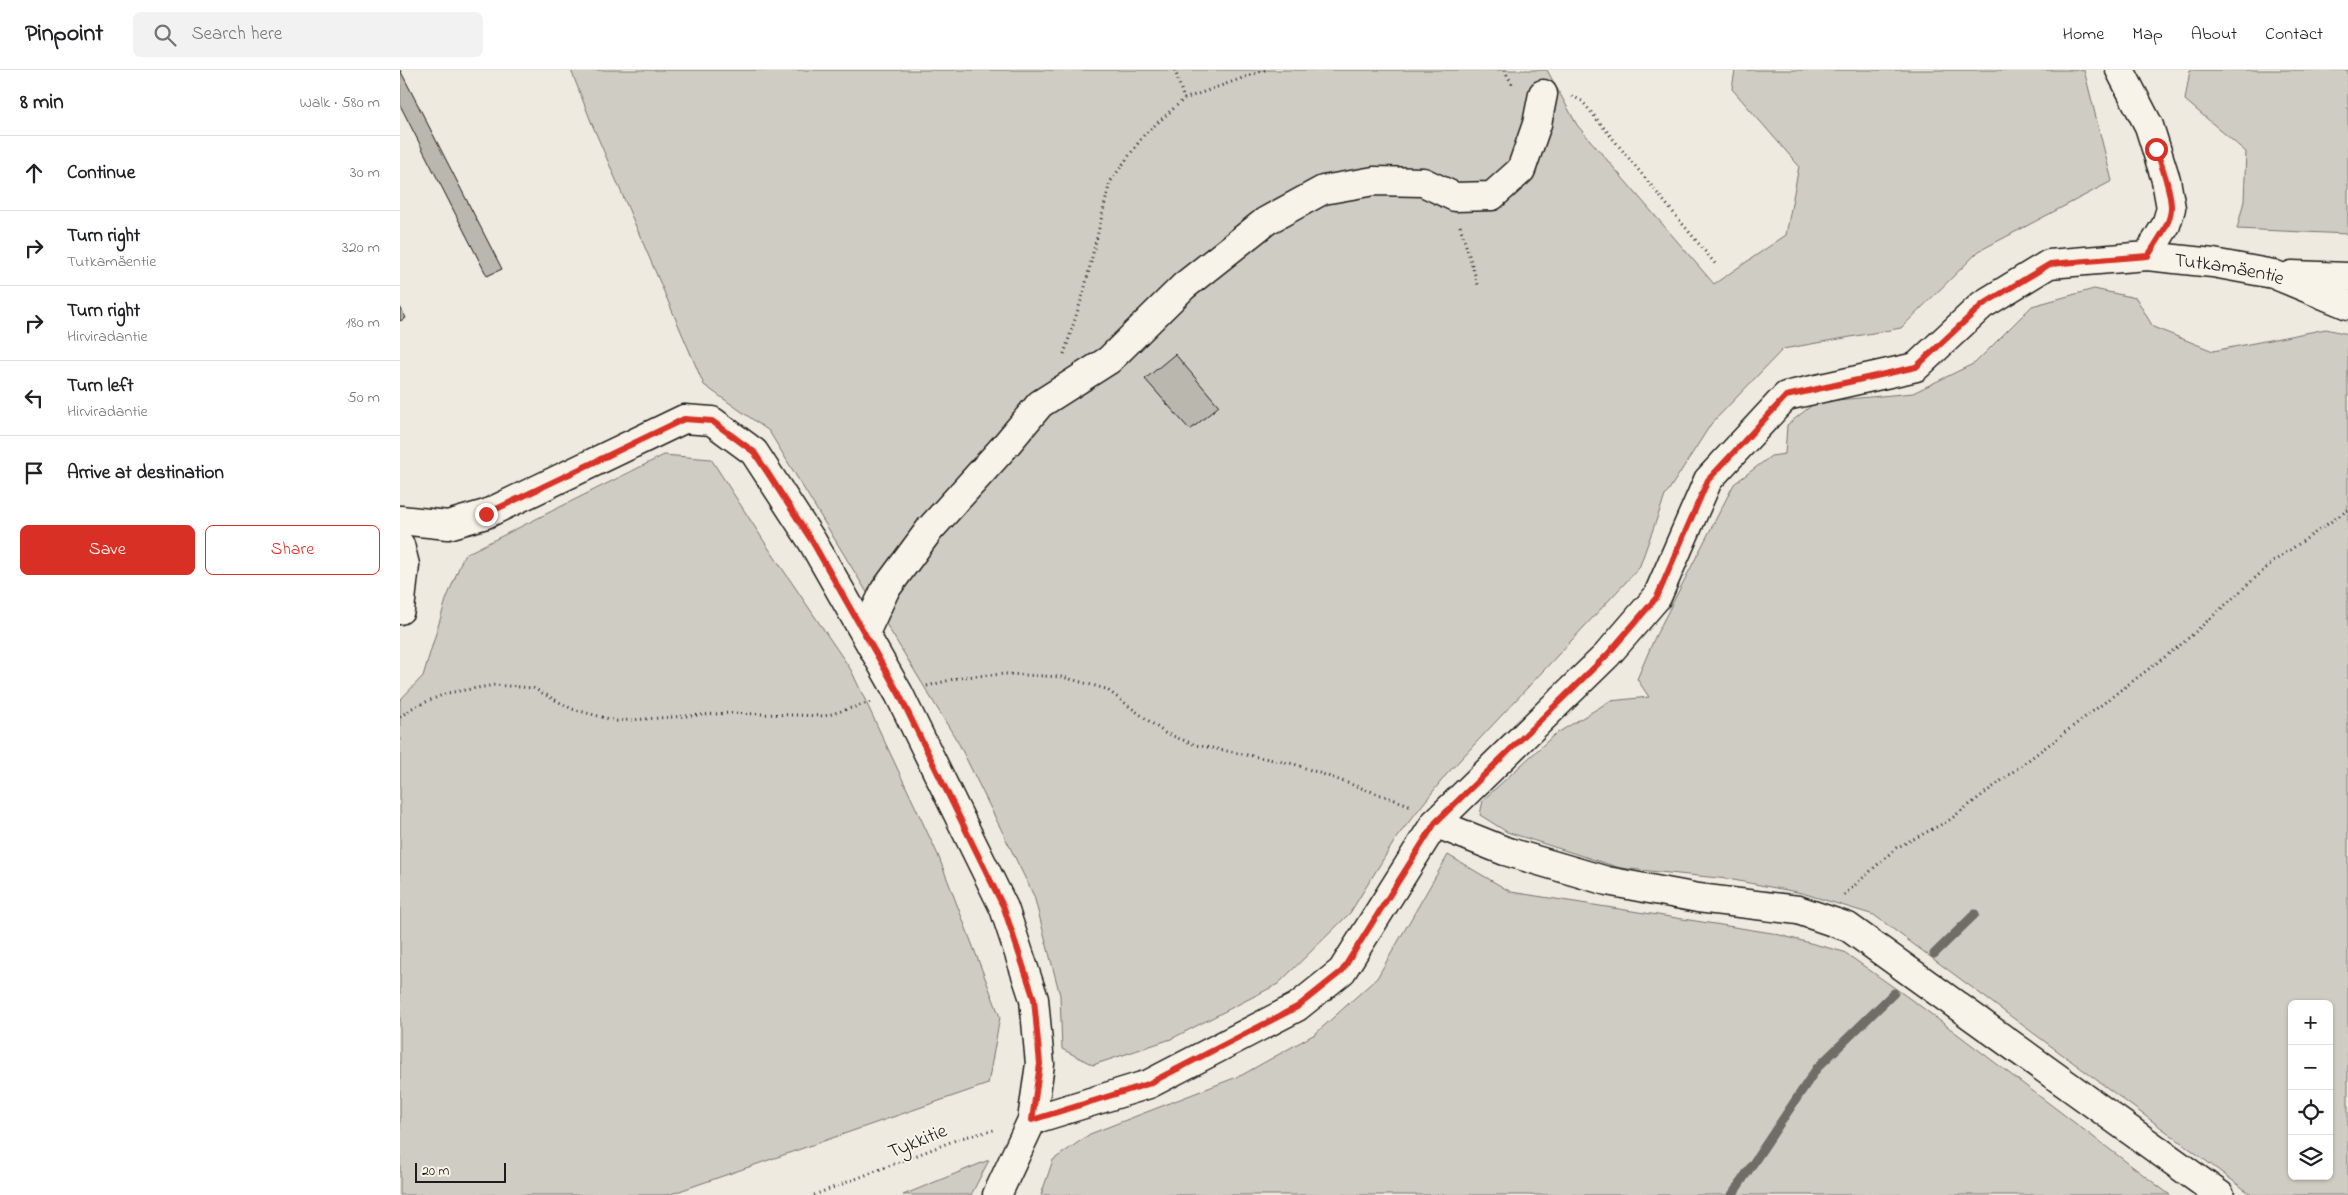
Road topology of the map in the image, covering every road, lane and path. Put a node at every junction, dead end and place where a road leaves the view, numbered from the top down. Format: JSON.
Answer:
{"nodes":[{"id":1,"x":1175,"y":70,"type":"edge"},
{"id":2,"x":1265,"y":70,"type":"edge"},
{"id":3,"x":2120,"y":70,"type":"edge"},
{"id":4,"x":1543,"y":94,"type":"joint"},
{"id":5,"x":1184,"y":99,"type":"junction"},
{"id":6,"x":1455,"y":197,"type":"junction"},
{"id":7,"x":2148,"y":256,"type":"junction"},
{"id":8,"x":1717,"y":266,"type":"dead end"},
{"id":9,"x":2273,"y":274,"type":"junction"},
{"id":10,"x":2348,"y":277,"type":"edge"},
{"id":11,"x":1479,"y":288,"type":"dead end"},
{"id":12,"x":2348,"y":305,"type":"edge"},
{"id":13,"x":1062,"y":361,"type":"dead end"},
{"id":14,"x":2348,"y":510,"type":"edge"},
{"id":15,"x":400,"y":520,"type":"edge"},
{"id":16,"x":400,"y":545,"type":"edge"},
{"id":17,"x":400,"y":610,"type":"edge"},
{"id":18,"x":865,"y":634,"type":"junction"},
{"id":19,"x":1435,"y":823,"type":"junction"},
{"id":20,"x":1819,"y":917,"type":"junction"},
{"id":21,"x":1032,"y":1120,"type":"junction"},
{"id":22,"x":814,"y":1195,"type":"edge"},
{"id":23,"x":997,"y":1195,"type":"edge"},
{"id":24,"x":2220,"y":1195,"type":"edge"}],
"edges":[{"from":1,"to":5,"type":"path"},
{"from":2,"to":5,"type":"path"},
{"from":3,"to":7,"type":"street"},
{"from":4,"to":6,"type":"street"},
{"from":4,"to":8,"type":"path"},
{"from":5,"to":13,"type":"path"},
{"from":6,"to":11,"type":"path"},
{"from":6,"to":18,"type":"street"},
{"from":7,"to":9,"type":"street","name":"Tutkamäentie"},
{"from":7,"to":19,"type":"street","name":"Tutkamäentie"},
{"from":9,"to":10,"type":"street"},
{"from":9,"to":12,"type":"street","name":"Tutkamäentie"},
{"from":14,"to":20,"type":"path"},
{"from":15,"to":18,"type":"street"},
{"from":16,"to":17,"type":"street"},
{"from":18,"to":21,"type":"street"},
{"from":19,"to":20,"type":"street"},
{"from":19,"to":21,"type":"street","name":"Tutkamäentie"},
{"from":20,"to":24,"type":"street"},
{"from":21,"to":22,"type":"path","name":"Tykkitie"},
{"from":21,"to":23,"type":"street"}]}
